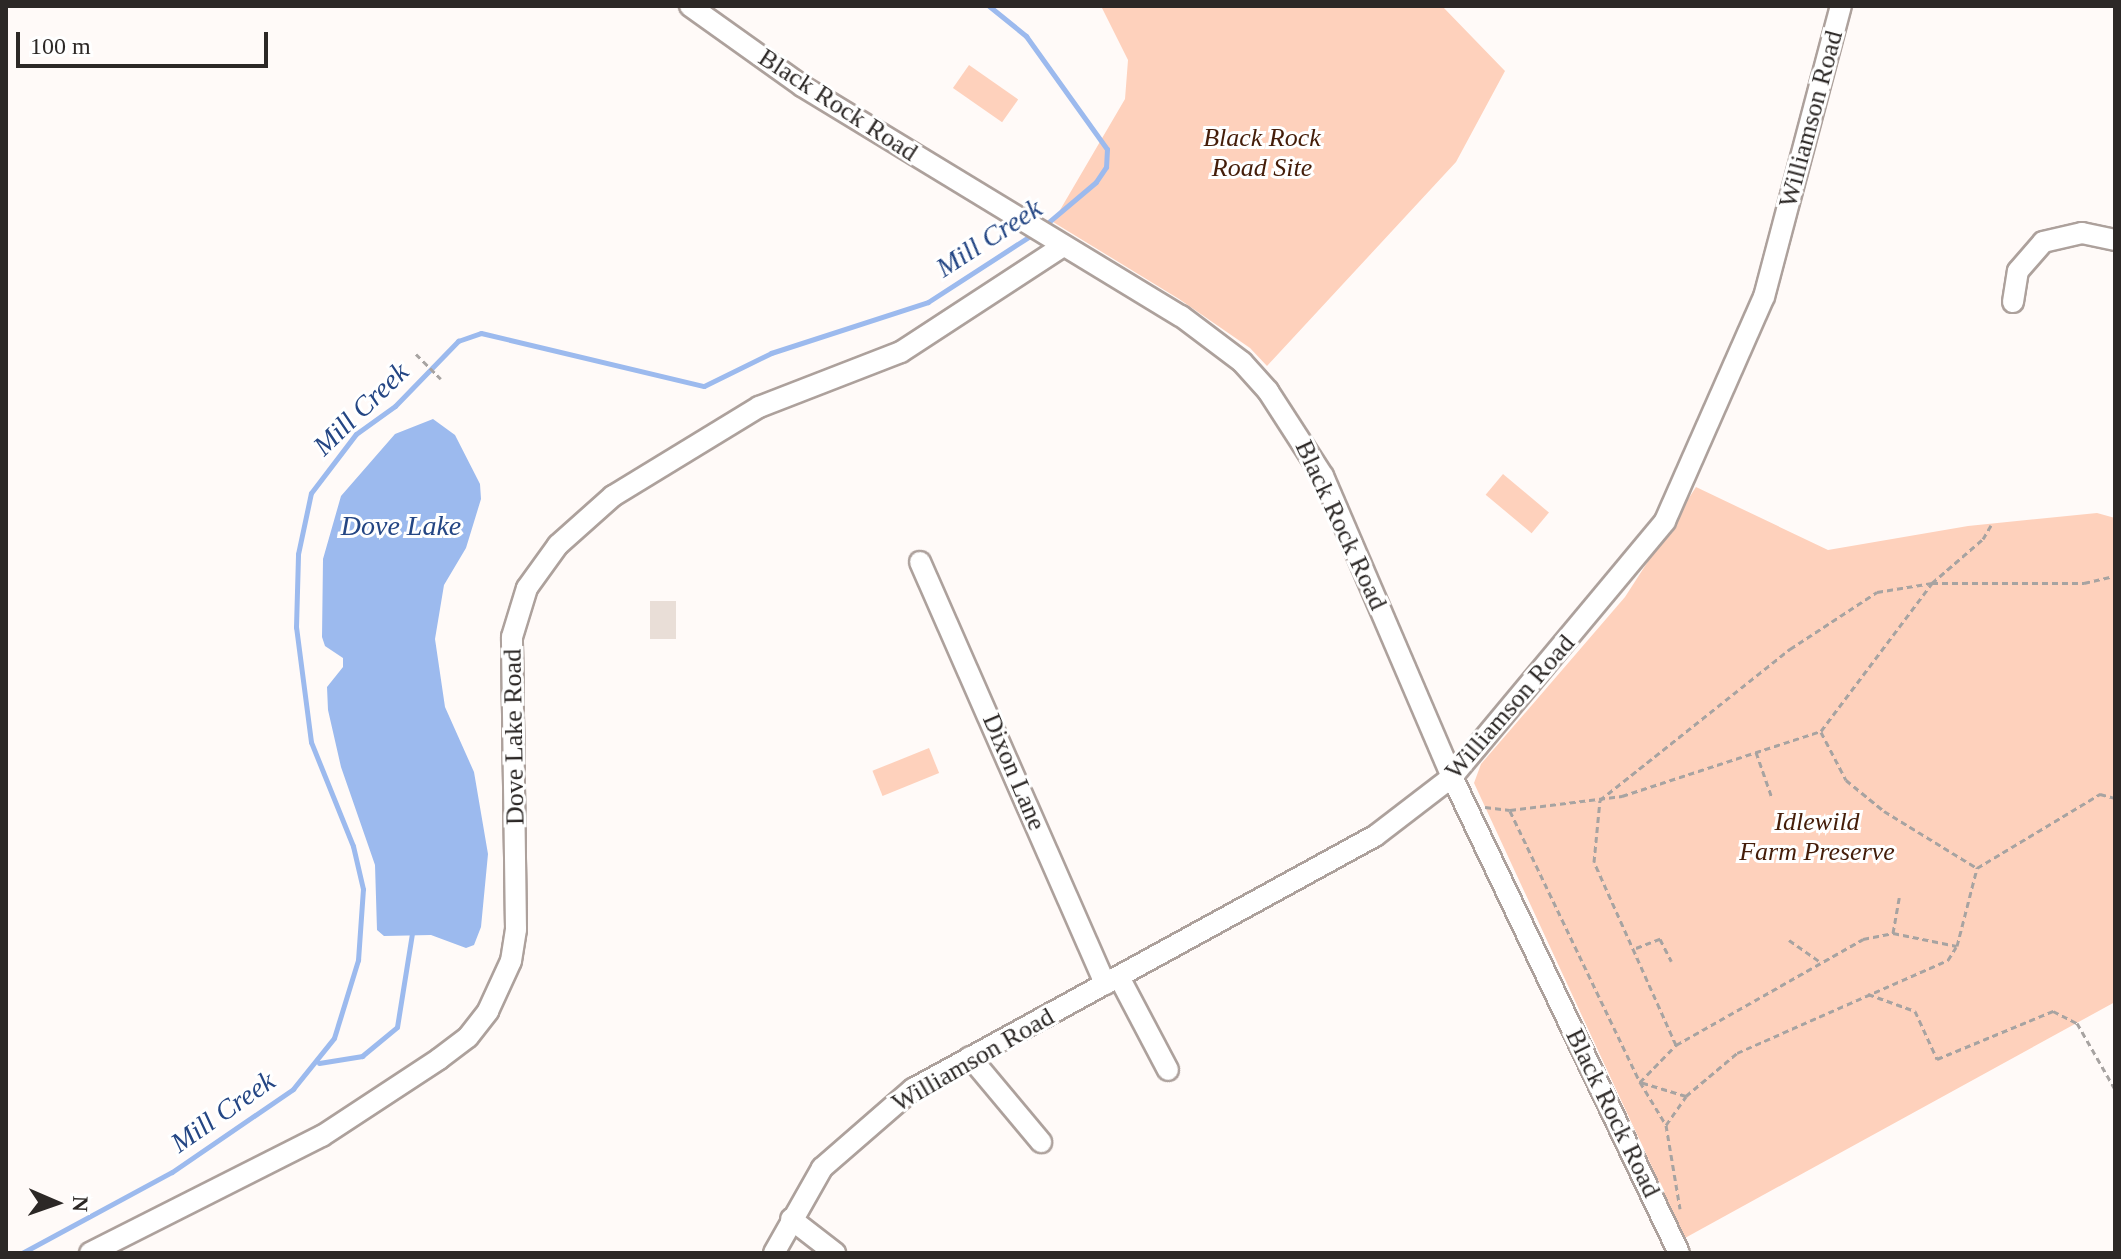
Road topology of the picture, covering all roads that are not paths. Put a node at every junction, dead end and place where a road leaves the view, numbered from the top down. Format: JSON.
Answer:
{"nodes":[{"id":1,"x":690,"y":6,"type":"edge"},
{"id":2,"x":1841,"y":6,"type":"edge"},
{"id":3,"x":2115,"y":240,"type":"edge"},
{"id":4,"x":1055,"y":242,"type":"junction"},
{"id":5,"x":2013,"y":302,"type":"dead end"},
{"id":6,"x":920,"y":562,"type":"dead end"},
{"id":7,"x":1452,"y":777,"type":"junction"},
{"id":8,"x":1112,"y":980,"type":"junction"},
{"id":9,"x":970,"y":1057,"type":"junction"},
{"id":10,"x":1168,"y":1070,"type":"dead end"},
{"id":11,"x":1041,"y":1142,"type":"dead end"},
{"id":12,"x":791,"y":1219,"type":"junction"},
{"id":13,"x":90,"y":1253,"type":"edge"},
{"id":14,"x":774,"y":1253,"type":"edge"},
{"id":15,"x":835,"y":1253,"type":"edge"},
{"id":16,"x":1679,"y":1253,"type":"edge"}],
"edges":[{"from":1,"to":4,"type":"street","name":"Black Rock Road"},
{"from":2,"to":7,"type":"street","name":"Williamson Road"},
{"from":3,"to":5,"type":"street"},
{"from":4,"to":7,"type":"street","name":"Black Rock Road"},
{"from":4,"to":13,"type":"street","name":"Dove Lake Road"},
{"from":6,"to":8,"type":"street","name":"Dixon Lane"},
{"from":7,"to":8,"type":"street","name":"Williamson Road"},
{"from":7,"to":16,"type":"street","name":"Black Rock Road"},
{"from":8,"to":9,"type":"street","name":"Williamson Road"},
{"from":8,"to":10,"type":"street","name":"Dixon Lane"},
{"from":9,"to":11,"type":"street"},
{"from":9,"to":12,"type":"street","name":"Williamson Road"},
{"from":12,"to":14,"type":"street","name":"Williamson Road"},
{"from":12,"to":15,"type":"street"}]}
